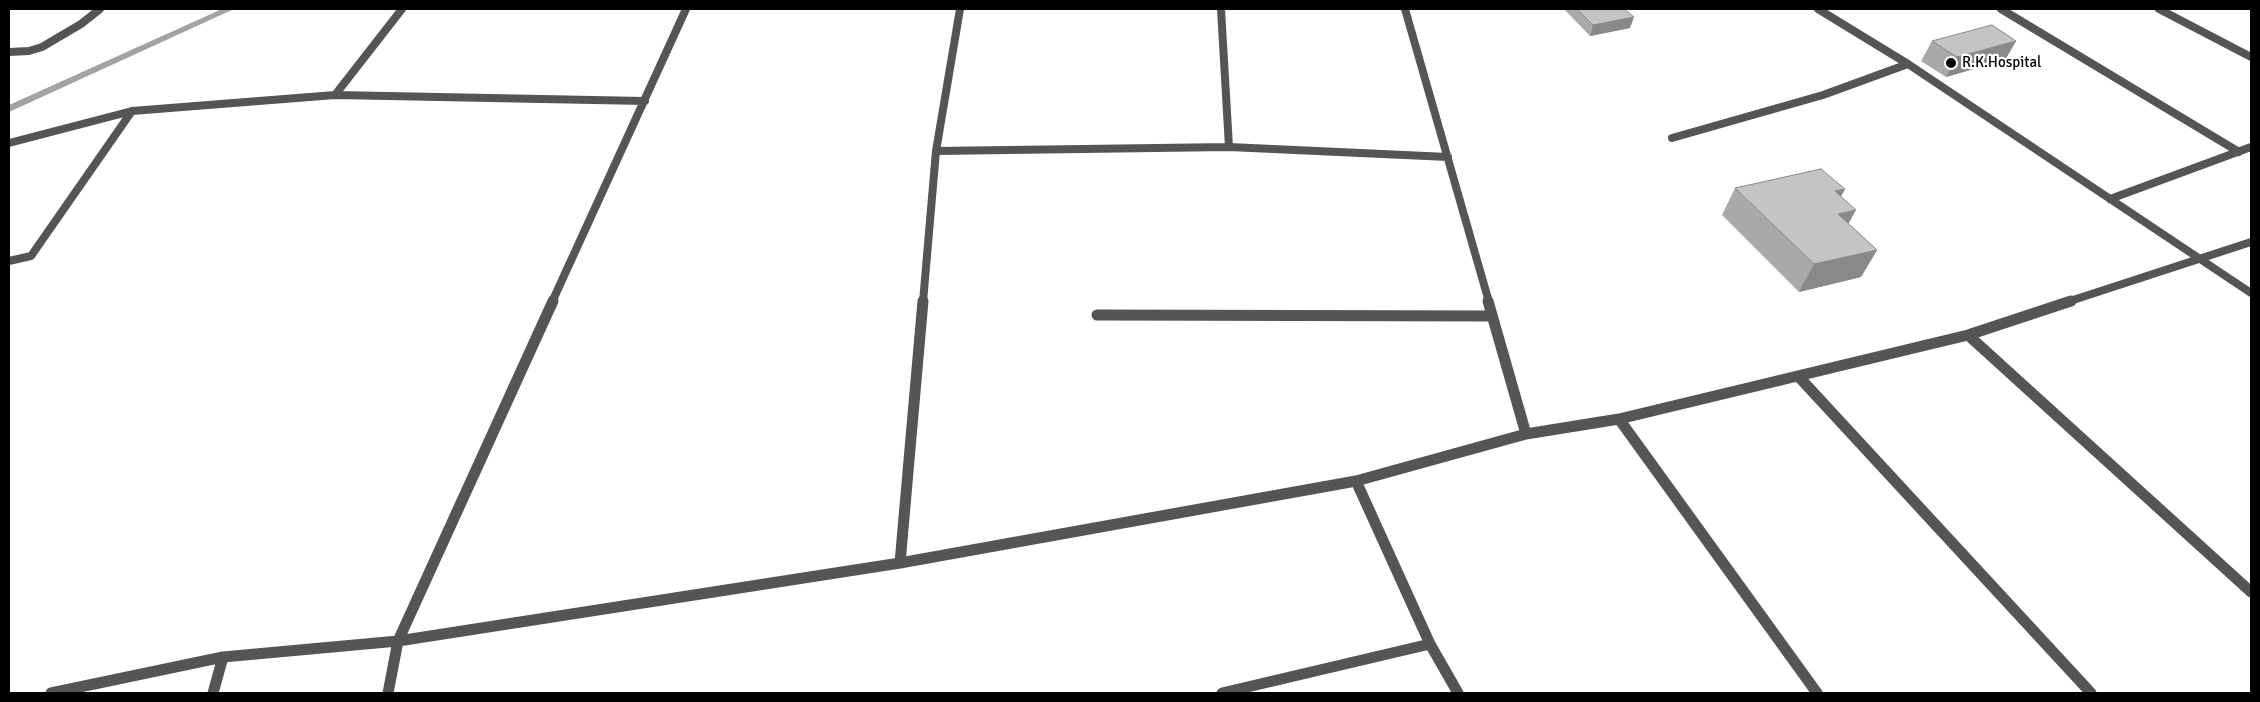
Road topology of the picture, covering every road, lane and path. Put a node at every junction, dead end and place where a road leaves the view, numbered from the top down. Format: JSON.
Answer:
{"nodes":[{"id":1,"x":100,"y":9,"type":"edge"},
{"id":2,"x":402,"y":9,"type":"edge"},
{"id":3,"x":686,"y":9,"type":"edge"},
{"id":4,"x":960,"y":9,"type":"edge"},
{"id":5,"x":1221,"y":9,"type":"edge"},
{"id":6,"x":1405,"y":9,"type":"edge"},
{"id":7,"x":1818,"y":9,"type":"edge"},
{"id":8,"x":2000,"y":9,"type":"edge"},
{"id":9,"x":2159,"y":9,"type":"edge"},
{"id":10,"x":9,"y":52,"type":"edge"},
{"id":11,"x":2251,"y":57,"type":"edge"},
{"id":12,"x":1908,"y":64,"type":"junction"},
{"id":13,"x":335,"y":95,"type":"junction"},
{"id":14,"x":644,"y":101,"type":"junction"},
{"id":15,"x":132,"y":111,"type":"junction"},
{"id":16,"x":1672,"y":138,"type":"dead end"},
{"id":17,"x":9,"y":143,"type":"edge"},
{"id":18,"x":1229,"y":147,"type":"junction"},
{"id":19,"x":2251,"y":147,"type":"edge"},
{"id":20,"x":936,"y":151,"type":"junction"},
{"id":21,"x":2239,"y":152,"type":"junction"},
{"id":22,"x":1448,"y":157,"type":"junction"},
{"id":23,"x":2110,"y":199,"type":"junction"},
{"id":24,"x":2251,"y":242,"type":"edge"},
{"id":25,"x":2201,"y":259,"type":"junction"},
{"id":26,"x":9,"y":261,"type":"edge"},
{"id":27,"x":2251,"y":293,"type":"edge"},
{"id":28,"x":1098,"y":314,"type":"dead end"},
{"id":29,"x":1492,"y":316,"type":"junction"},
{"id":30,"x":1968,"y":335,"type":"junction"},
{"id":31,"x":1799,"y":377,"type":"junction"},
{"id":32,"x":1619,"y":419,"type":"junction"},
{"id":33,"x":1526,"y":434,"type":"junction"},
{"id":34,"x":1356,"y":481,"type":"junction"},
{"id":35,"x":900,"y":563,"type":"junction"},
{"id":36,"x":2251,"y":592,"type":"edge"},
{"id":37,"x":398,"y":641,"type":"junction"},
{"id":38,"x":1430,"y":644,"type":"junction"},
{"id":39,"x":223,"y":657,"type":"junction"},
{"id":40,"x":51,"y":693,"type":"edge"},
{"id":41,"x":214,"y":693,"type":"edge"},
{"id":42,"x":388,"y":693,"type":"edge"},
{"id":43,"x":1222,"y":693,"type":"edge"},
{"id":44,"x":1458,"y":693,"type":"edge"},
{"id":45,"x":1817,"y":693,"type":"edge"},
{"id":46,"x":2091,"y":693,"type":"edge"}],
"edges":[{"from":1,"to":10,"type":"street"},
{"from":2,"to":13,"type":"street"},
{"from":3,"to":14,"type":"street"},
{"from":4,"to":20,"type":"street"},
{"from":5,"to":18,"type":"street"},
{"from":6,"to":22,"type":"street"},
{"from":7,"to":12,"type":"street"},
{"from":8,"to":21,"type":"street"},
{"from":9,"to":11,"type":"street"},
{"from":12,"to":16,"type":"street"},
{"from":12,"to":23,"type":"street"},
{"from":13,"to":14,"type":"street"},
{"from":13,"to":15,"type":"street"},
{"from":14,"to":37,"type":"street"},
{"from":15,"to":17,"type":"street"},
{"from":15,"to":26,"type":"street"},
{"from":18,"to":20,"type":"street"},
{"from":18,"to":22,"type":"street"},
{"from":19,"to":21,"type":"street"},
{"from":20,"to":35,"type":"street"},
{"from":21,"to":23,"type":"street"},
{"from":22,"to":29,"type":"street"},
{"from":23,"to":25,"type":"street"},
{"from":24,"to":25,"type":"street"},
{"from":25,"to":27,"type":"street"},
{"from":25,"to":30,"type":"street"},
{"from":28,"to":29,"type":"street"},
{"from":29,"to":33,"type":"street"},
{"from":30,"to":31,"type":"street"},
{"from":30,"to":36,"type":"street"},
{"from":31,"to":32,"type":"street"},
{"from":31,"to":46,"type":"street"},
{"from":32,"to":33,"type":"street"},
{"from":32,"to":45,"type":"street"},
{"from":33,"to":34,"type":"street"},
{"from":34,"to":35,"type":"street"},
{"from":34,"to":38,"type":"street"},
{"from":35,"to":37,"type":"street"},
{"from":37,"to":39,"type":"street"},
{"from":37,"to":42,"type":"street"},
{"from":38,"to":43,"type":"street"},
{"from":38,"to":44,"type":"street"},
{"from":39,"to":40,"type":"street"},
{"from":39,"to":41,"type":"street"}]}
